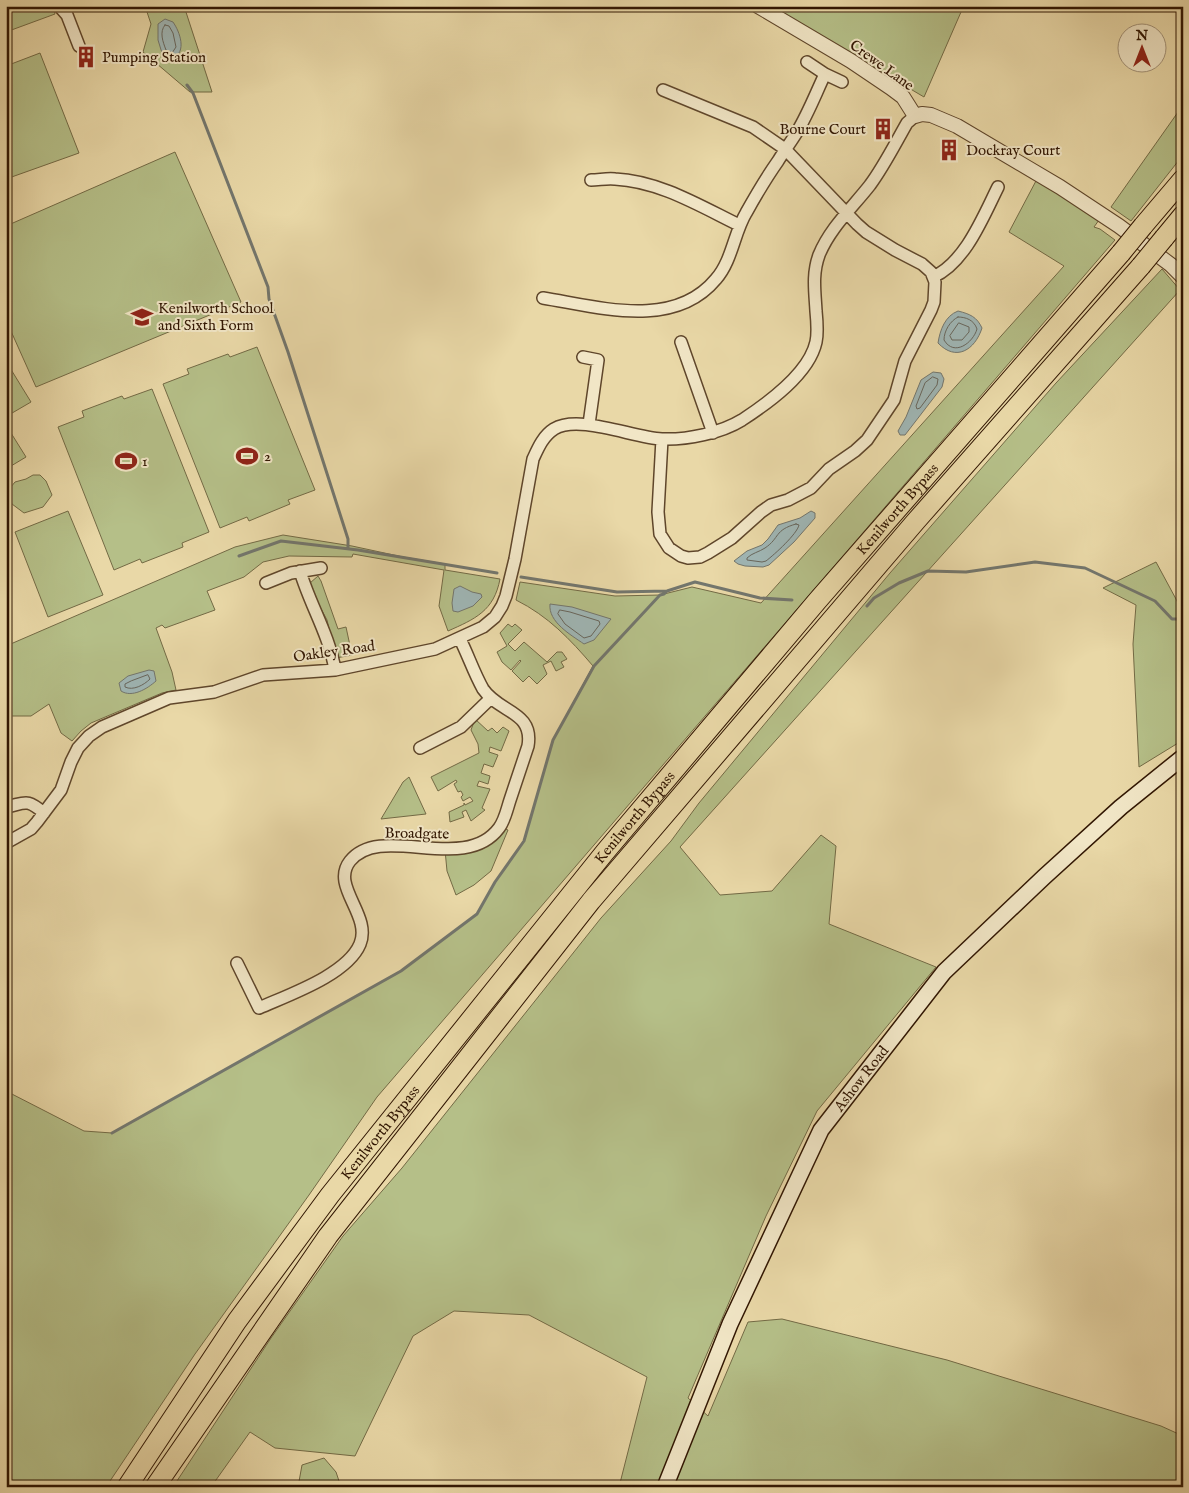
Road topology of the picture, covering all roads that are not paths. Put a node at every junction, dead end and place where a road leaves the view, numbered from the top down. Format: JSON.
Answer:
{"nodes":[{"id":1,"x":59,"y":6,"type":"edge"},
{"id":2,"x":758,"y":6,"type":"edge"},
{"id":3,"x":79,"y":46,"type":"dead end"},
{"id":4,"x":806,"y":62,"type":"dead end"},
{"id":5,"x":825,"y":74,"type":"junction"},
{"id":6,"x":842,"y":82,"type":"dead end"},
{"id":7,"x":663,"y":90,"type":"dead end"},
{"id":8,"x":914,"y":116,"type":"junction"},
{"id":9,"x":785,"y":149,"type":"junction"},
{"id":10,"x":1183,"y":179,"type":"edge"},
{"id":11,"x":591,"y":180,"type":"dead end"},
{"id":12,"x":998,"y":187,"type":"dead end"},
{"id":13,"x":846,"y":212,"type":"junction"},
{"id":14,"x":1183,"y":215,"type":"edge"},
{"id":15,"x":739,"y":225,"type":"junction"},
{"id":16,"x":933,"y":277,"type":"junction"},
{"id":17,"x":1183,"y":277,"type":"edge"},
{"id":18,"x":544,"y":298,"type":"dead end"},
{"id":19,"x":681,"y":342,"type":"dead end"},
{"id":20,"x":583,"y":357,"type":"dead end"},
{"id":21,"x":589,"y":424,"type":"junction"},
{"id":22,"x":713,"y":433,"type":"junction"},
{"id":23,"x":662,"y":440,"type":"junction"},
{"id":24,"x":321,"y":568,"type":"dead end"},
{"id":25,"x":300,"y":571,"type":"junction"},
{"id":26,"x":266,"y":583,"type":"dead end"},
{"id":27,"x":460,"y":639,"type":"junction"},
{"id":28,"x":335,"y":670,"type":"junction"},
{"id":29,"x":491,"y":698,"type":"junction"},
{"id":30,"x":420,"y":748,"type":"dead end"},
{"id":31,"x":1183,"y":758,"type":"edge"},
{"id":32,"x":6,"y":808,"type":"edge"},
{"id":33,"x":40,"y":817,"type":"junction"},
{"id":34,"x":6,"y":844,"type":"edge"},
{"id":35,"x":237,"y":963,"type":"dead end"},
{"id":36,"x":127,"y":1487,"type":"edge"},
{"id":37,"x":155,"y":1487,"type":"edge"},
{"id":38,"x":665,"y":1487,"type":"edge"}],
"edges":[{"from":1,"to":3,"type":"street"},
{"from":2,"to":8,"type":"street","name":"Crewe Lane"},
{"from":4,"to":5,"type":"street"},
{"from":5,"to":6,"type":"street"},
{"from":5,"to":9,"type":"street"},
{"from":7,"to":9,"type":"street"},
{"from":8,"to":13,"type":"street"},
{"from":8,"to":17,"type":"street"},
{"from":9,"to":13,"type":"street"},
{"from":9,"to":15,"type":"street"},
{"from":10,"to":36,"type":"highway","name":"Kenilworth Bypass","bridge":true},
{"from":11,"to":15,"type":"street"},
{"from":12,"to":16,"type":"street"},
{"from":13,"to":16,"type":"street"},
{"from":13,"to":22,"type":"street"},
{"from":14,"to":37,"type":"highway","name":"Kenilworth Bypass","bridge":true},
{"from":15,"to":18,"type":"street"},
{"from":16,"to":23,"type":"street"},
{"from":19,"to":22,"type":"street"},
{"from":20,"to":21,"type":"street"},
{"from":21,"to":23,"type":"street"},
{"from":21,"to":27,"type":"street","name":"Oakley Road"},
{"from":22,"to":23,"type":"street"},
{"from":24,"to":25,"type":"street"},
{"from":25,"to":26,"type":"street"},
{"from":25,"to":28,"type":"street"},
{"from":27,"to":28,"type":"street","name":"Oakley Road"},
{"from":27,"to":29,"type":"street","name":"Broadgate"},
{"from":28,"to":33,"type":"street","name":"Oakley Road"},
{"from":29,"to":30,"type":"street"},
{"from":29,"to":35,"type":"street","name":"Broadgate"},
{"from":31,"to":38,"type":"main road","name":"Ashow Road"},
{"from":32,"to":33,"type":"street"},
{"from":33,"to":34,"type":"street","name":"Oakley Road"}]}
